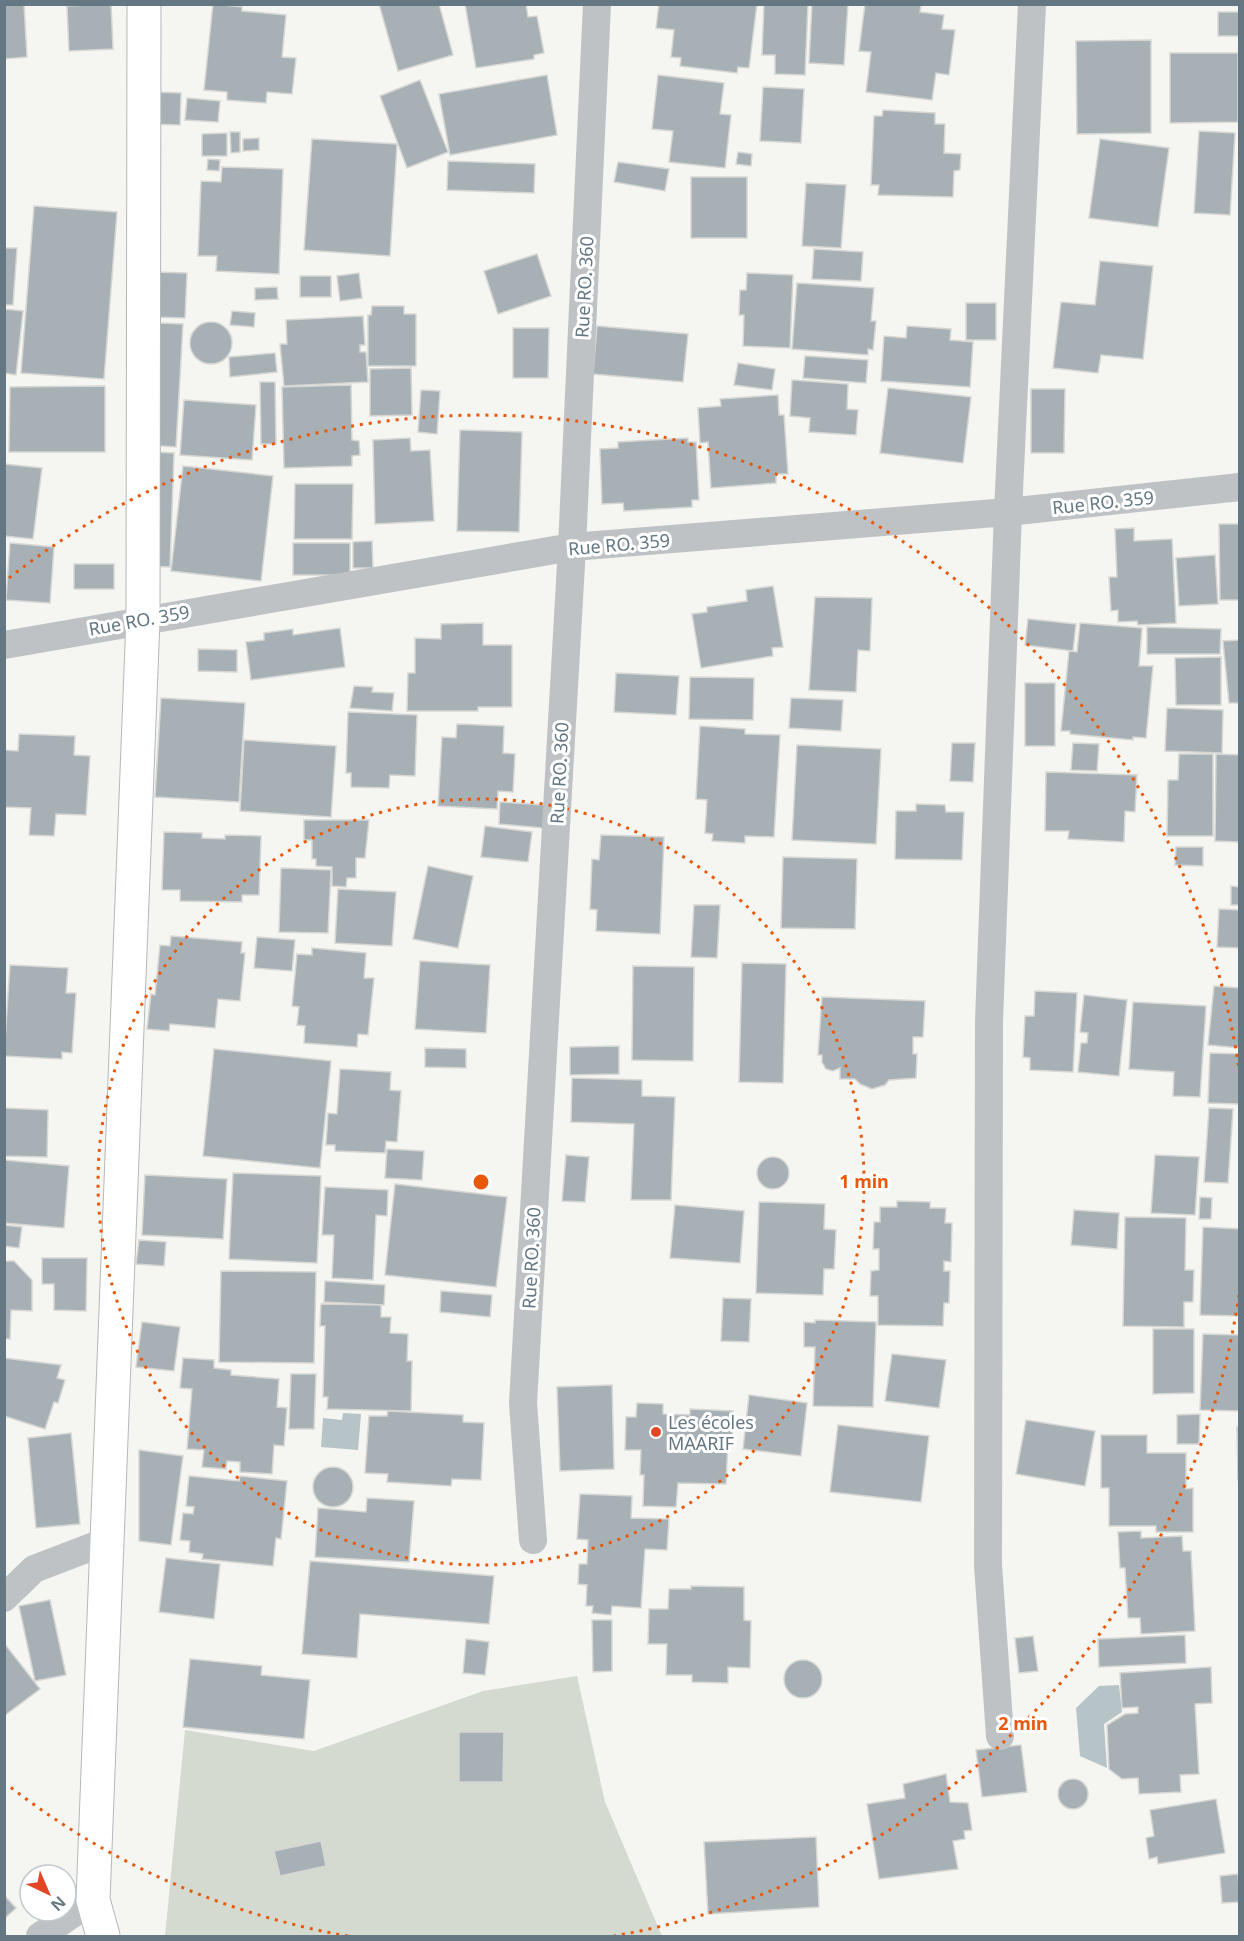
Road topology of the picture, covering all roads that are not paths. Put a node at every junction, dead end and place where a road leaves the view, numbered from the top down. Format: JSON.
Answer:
{"nodes":[{"id":1,"x":144,"y":4,"type":"edge"},
{"id":2,"x":597,"y":4,"type":"edge"},
{"id":3,"x":1032,"y":4,"type":"edge"},
{"id":4,"x":1239,"y":487,"type":"edge"},
{"id":5,"x":1008,"y":512,"type":"junction"},
{"id":6,"x":572,"y":547,"type":"junction"},
{"id":7,"x":143,"y":619,"type":"junction"},
{"id":8,"x":4,"y":645,"type":"edge"},
{"id":9,"x":533,"y":1540,"type":"dead end"},
{"id":10,"x":106,"y":1541,"type":"junction"},
{"id":11,"x":4,"y":1598,"type":"edge"},
{"id":12,"x":1000,"y":1736,"type":"dead end"},
{"id":13,"x":93,"y":1900,"type":"junction"},
{"id":14,"x":40,"y":1936,"type":"edge"},
{"id":15,"x":103,"y":1936,"type":"edge"}],
"edges":[{"from":1,"to":7,"type":"street"},
{"from":2,"to":6,"type":"street","name":"Rue RO. 360"},
{"from":3,"to":5,"type":"street"},
{"from":4,"to":5,"type":"street","name":"Rue RO. 359"},
{"from":5,"to":6,"type":"street","name":"Rue RO. 359"},
{"from":5,"to":12,"type":"street"},
{"from":6,"to":7,"type":"street","name":"Rue RO. 359"},
{"from":6,"to":9,"type":"street","name":"Rue RO. 360"},
{"from":7,"to":8,"type":"street","name":"Rue RO. 359"},
{"from":7,"to":10,"type":"street"},
{"from":10,"to":11,"type":"street"},
{"from":10,"to":13,"type":"street"},
{"from":13,"to":14,"type":"street"},
{"from":13,"to":15,"type":"street"}]}
